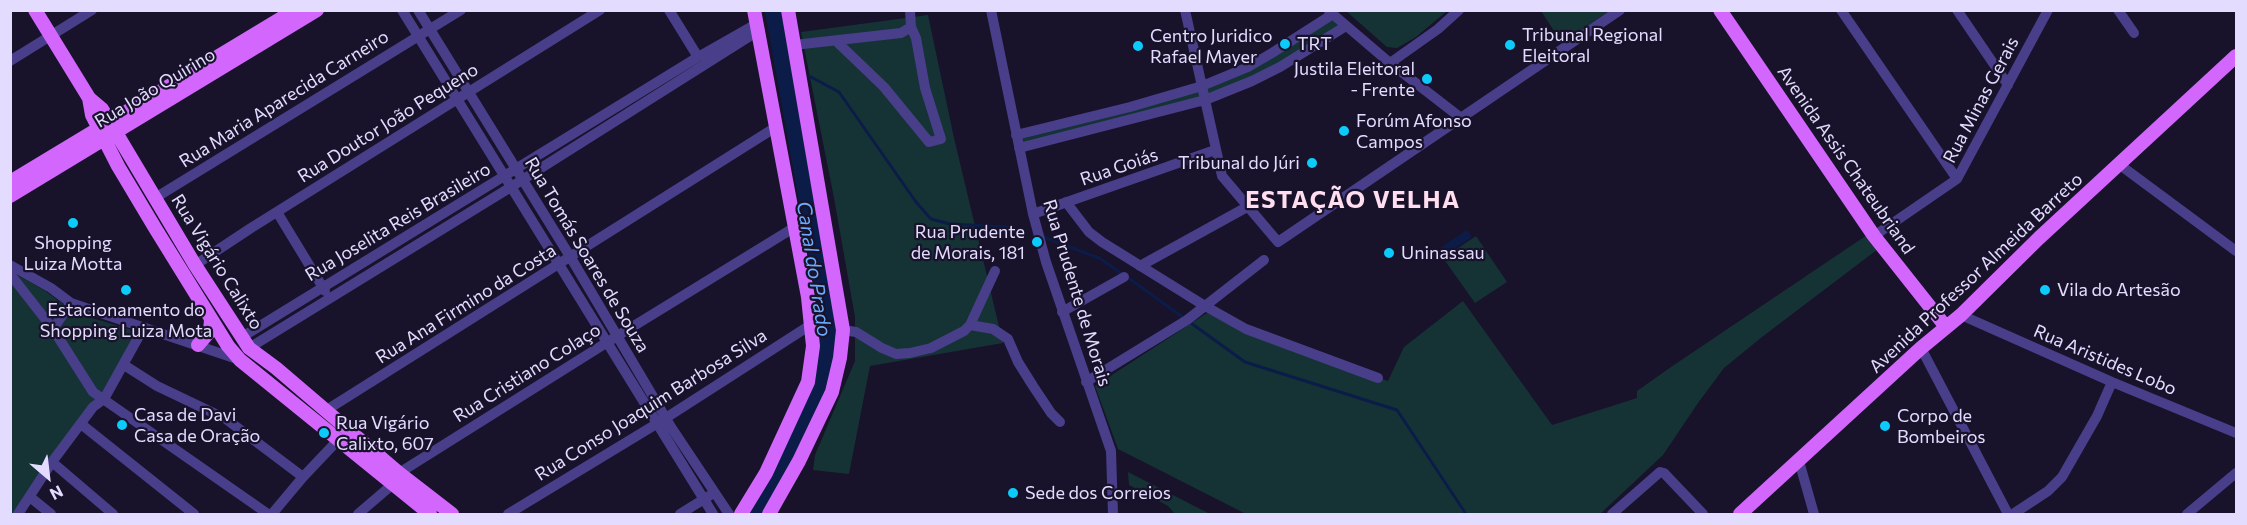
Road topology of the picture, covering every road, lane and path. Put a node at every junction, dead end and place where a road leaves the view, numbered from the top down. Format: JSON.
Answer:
{"nodes":[{"id":1,"x":35,"y":10,"type":"edge"},
{"id":2,"x":92,"y":10,"type":"edge"},
{"id":3,"x":295,"y":10,"type":"edge"},
{"id":4,"x":317,"y":10,"type":"edge"},
{"id":5,"x":402,"y":10,"type":"edge"},
{"id":6,"x":418,"y":10,"type":"edge"},
{"id":7,"x":461,"y":10,"type":"edge"},
{"id":8,"x":600,"y":10,"type":"edge"},
{"id":9,"x":669,"y":10,"type":"edge"},
{"id":10,"x":788,"y":10,"type":"edge"},
{"id":11,"x":910,"y":10,"type":"edge"},
{"id":12,"x":991,"y":10,"type":"edge"},
{"id":13,"x":1185,"y":10,"type":"edge"},
{"id":14,"x":1459,"y":10,"type":"edge"},
{"id":15,"x":1620,"y":10,"type":"edge"},
{"id":16,"x":1720,"y":10,"type":"edge"},
{"id":17,"x":1841,"y":10,"type":"edge"},
{"id":18,"x":1957,"y":10,"type":"edge"},
{"id":19,"x":2048,"y":10,"type":"edge"},
{"id":20,"x":2118,"y":10,"type":"edge"},
{"id":21,"x":1331,"y":12,"type":"edge"},
{"id":22,"x":756,"y":22,"type":"edge"},
{"id":23,"x":1346,"y":26,"type":"junction"},
{"id":24,"x":911,"y":27,"type":"junction"},
{"id":25,"x":429,"y":30,"type":"junction"},
{"id":26,"x":2134,"y":33,"type":"dead end"},
{"id":27,"x":50,"y":36,"type":"junction"},
{"id":28,"x":418,"y":36,"type":"junction"},
{"id":29,"x":836,"y":41,"type":"junction"},
{"id":30,"x":794,"y":45,"type":"junction"},
{"id":31,"x":2236,"y":56,"type":"edge"},
{"id":32,"x":698,"y":57,"type":"junction"},
{"id":33,"x":10,"y":61,"type":"edge"},
{"id":34,"x":1390,"y":63,"type":"junction"},
{"id":35,"x":2008,"y":85,"type":"junction"},
{"id":36,"x":1202,"y":86,"type":"junction"},
{"id":37,"x":469,"y":92,"type":"junction"},
{"id":38,"x":457,"y":100,"type":"junction"},
{"id":39,"x":1205,"y":100,"type":"junction"},
{"id":40,"x":1461,"y":118,"type":"junction"},
{"id":41,"x":776,"y":127,"type":"junction"},
{"id":42,"x":107,"y":130,"type":"junction"},
{"id":43,"x":1016,"y":135,"type":"junction"},
{"id":44,"x":1019,"y":148,"type":"junction"},
{"id":45,"x":1215,"y":150,"type":"junction"},
{"id":46,"x":78,"y":155,"type":"junction"},
{"id":47,"x":2120,"y":165,"type":"junction"},
{"id":48,"x":118,"y":166,"type":"junction"},
{"id":49,"x":516,"y":170,"type":"junction"},
{"id":50,"x":505,"y":177,"type":"junction"},
{"id":51,"x":1957,"y":179,"type":"junction"},
{"id":52,"x":522,"y":181,"type":"junction"},
{"id":53,"x":10,"y":182,"type":"edge"},
{"id":54,"x":511,"y":188,"type":"junction"},
{"id":55,"x":10,"y":196,"type":"edge"},
{"id":56,"x":155,"y":198,"type":"junction"},
{"id":57,"x":1066,"y":202,"type":"junction"},
{"id":58,"x":1247,"y":207,"type":"junction"},
{"id":59,"x":277,"y":212,"type":"junction"},
{"id":60,"x":1033,"y":214,"type":"junction"},
{"id":61,"x":795,"y":227,"type":"junction"},
{"id":62,"x":1874,"y":236,"type":"junction"},
{"id":63,"x":2236,"y":251,"type":"edge"},
{"id":64,"x":571,"y":258,"type":"junction"},
{"id":65,"x":1264,"y":260,"type":"dead end"},
{"id":66,"x":10,"y":265,"type":"edge"},
{"id":67,"x":195,"y":265,"type":"junction"},
{"id":68,"x":559,"y":265,"type":"junction"},
{"id":69,"x":1140,"y":266,"type":"junction"},
{"id":70,"x":995,"y":271,"type":"dead end"},
{"id":71,"x":10,"y":273,"type":"edge"},
{"id":72,"x":1124,"y":277,"type":"dead end"},
{"id":73,"x":322,"y":288,"type":"junction"},
{"id":74,"x":329,"y":298,"type":"junction"},
{"id":75,"x":71,"y":303,"type":"junction"},
{"id":76,"x":1201,"y":310,"type":"junction"},
{"id":77,"x":1062,"y":312,"type":"junction"},
{"id":78,"x":1960,"y":315,"type":"junction"},
{"id":79,"x":212,"y":320,"type":"junction"},
{"id":80,"x":812,"y":324,"type":"junction"},
{"id":81,"x":970,"y":325,"type":"junction"},
{"id":82,"x":144,"y":327,"type":"junction"},
{"id":83,"x":1946,"y":327,"type":"junction"},
{"id":84,"x":53,"y":329,"type":"junction"},
{"id":85,"x":843,"y":330,"type":"junction"},
{"id":86,"x":618,"y":337,"type":"junction"},
{"id":87,"x":246,"y":343,"type":"junction"},
{"id":88,"x":606,"y":343,"type":"junction"},
{"id":89,"x":198,"y":345,"type":"junction"},
{"id":90,"x":1921,"y":348,"type":"junction"},
{"id":91,"x":240,"y":360,"type":"junction"},
{"id":92,"x":124,"y":364,"type":"junction"},
{"id":93,"x":1378,"y":378,"type":"dead end"},
{"id":94,"x":1086,"y":382,"type":"junction"},
{"id":95,"x":2112,"y":382,"type":"junction"},
{"id":96,"x":104,"y":399,"type":"junction"},
{"id":97,"x":325,"y":411,"type":"junction"},
{"id":98,"x":662,"y":420,"type":"junction"},
{"id":99,"x":1060,"y":422,"type":"dead end"},
{"id":100,"x":81,"y":424,"type":"junction"},
{"id":101,"x":2236,"y":433,"type":"edge"},
{"id":102,"x":339,"y":440,"type":"junction"},
{"id":103,"x":1799,"y":460,"type":"junction"},
{"id":104,"x":52,"y":462,"type":"junction"},
{"id":105,"x":2236,"y":473,"type":"edge"},
{"id":106,"x":303,"y":477,"type":"junction"},
{"id":107,"x":396,"y":479,"type":"junction"},
{"id":108,"x":714,"y":492,"type":"junction"},
{"id":109,"x":30,"y":497,"type":"junction"},
{"id":110,"x":704,"y":499,"type":"junction"},
{"id":111,"x":18,"y":514,"type":"edge"},
{"id":112,"x":51,"y":514,"type":"edge"},
{"id":113,"x":113,"y":514,"type":"edge"},
{"id":114,"x":194,"y":514,"type":"edge"},
{"id":115,"x":270,"y":514,"type":"edge"},
{"id":116,"x":358,"y":514,"type":"edge"},
{"id":117,"x":430,"y":514,"type":"edge"},
{"id":118,"x":452,"y":514,"type":"edge"},
{"id":119,"x":508,"y":514,"type":"edge"},
{"id":120,"x":680,"y":514,"type":"edge"},
{"id":121,"x":713,"y":514,"type":"edge"},
{"id":122,"x":729,"y":514,"type":"edge"},
{"id":123,"x":741,"y":514,"type":"edge"},
{"id":124,"x":769,"y":514,"type":"edge"},
{"id":125,"x":1113,"y":514,"type":"edge"},
{"id":126,"x":1612,"y":514,"type":"edge"},
{"id":127,"x":1703,"y":514,"type":"edge"},
{"id":128,"x":1740,"y":514,"type":"edge"},
{"id":129,"x":1814,"y":514,"type":"edge"},
{"id":130,"x":2008,"y":514,"type":"edge"},
{"id":131,"x":2013,"y":514,"type":"edge"},
{"id":132,"x":2187,"y":514,"type":"edge"}],
"edges":[{"from":1,"to":27,"type":"main road","name":"Rua Vigário Calixto"},
{"from":2,"to":27,"type":"street"},
{"from":3,"to":42,"type":"main road","name":"Rua João Quirino"},
{"from":4,"to":42,"type":"main road","name":"Rua João Quirino"},
{"from":5,"to":28,"type":"street","name":"Rua Tomás Soares de Souza"},
{"from":6,"to":25,"type":"street","name":"Rua Tomás Soares de Souza"},
{"from":7,"to":25,"type":"street","name":"Rua Maria Aparecida Carneiro"},
{"from":8,"to":37,"type":"street","name":"Rua Doutor João Pequeno"},
{"from":9,"to":32,"type":"street"},
{"from":10,"to":30,"type":"main road"},
{"from":11,"to":24,"type":"street"},
{"from":12,"to":43,"type":"street","name":"Rua Prudente de Morais"},
{"from":13,"to":36,"type":"street"},
{"from":14,"to":34,"type":"street"},
{"from":15,"to":40,"type":"street"},
{"from":16,"to":62,"type":"main road","name":"Avenida Assis Chateubriand"},
{"from":17,"to":51,"type":"street"},
{"from":18,"to":35,"type":"street"},
{"from":19,"to":35,"type":"street","name":"Rua Minas Gerais"},
{"from":20,"to":26,"type":"street"},
{"from":21,"to":23,"type":"street"},
{"from":21,"to":36,"type":"street"},
{"from":22,"to":32,"type":"street","name":"Rua Joselita Reis Brasileiro"},
{"from":22,"to":41,"type":"main road"},
{"from":22,"to":52,"type":"street","name":"Rua Joselita Reis Brasileiro"},
{"from":23,"to":34,"type":"street"},
{"from":23,"to":39,"type":"street"},
{"from":24,"to":29,"type":"street"},
{"from":24,"to":29,"type":"street"},
{"from":25,"to":28,"type":"street","name":"Rua Maria Aparecida Carneiro"},
{"from":25,"to":37,"type":"street","name":"Rua Tomás Soares de Souza"},
{"from":27,"to":33,"type":"street"},
{"from":27,"to":42,"type":"main road","name":"Rua Vigário Calixto"},
{"from":28,"to":38,"type":"street","name":"Rua Tomás Soares de Souza"},
{"from":28,"to":56,"type":"street","name":"Rua Maria Aparecida Carneiro"},
{"from":29,"to":30,"type":"street"},
{"from":30,"to":85,"type":"main road"},
{"from":31,"to":47,"type":"main road","name":"Avenida Professor Almeida Barreto"},
{"from":32,"to":49,"type":"street","name":"Rua Joselita Reis Brasileiro"},
{"from":34,"to":40,"type":"street"},
{"from":35,"to":51,"type":"street","name":"Rua Minas Gerais"},
{"from":36,"to":39,"type":"street"},
{"from":36,"to":43,"type":"street"},
{"from":37,"to":38,"type":"street","name":"Rua Doutor João Pequeno"},
{"from":37,"to":49,"type":"street","name":"Rua Tomás Soares de Souza"},
{"from":38,"to":50,"type":"street","name":"Rua Tomás Soares de Souza"},
{"from":38,"to":59,"type":"street","name":"Rua Doutor João Pequeno"},
{"from":39,"to":44,"type":"street"},
{"from":39,"to":45,"type":"street"},
{"from":40,"to":58,"type":"street"},
{"from":41,"to":61,"type":"main road"},
{"from":41,"to":64,"type":"street","name":"Rua Ana Firmino da Costa"},
{"from":42,"to":46,"type":"main road","name":"Rua João Quirino"},
{"from":42,"to":48,"type":"main road","name":"Rua Vigário Calixto"},
{"from":42,"to":53,"type":"main road","name":"Rua João Quirino"},
{"from":42,"to":56,"type":"main road","name":"Rua Vigário Calixto"},
{"from":43,"to":44,"type":"street","name":"Rua Prudente de Morais"},
{"from":44,"to":60,"type":"street","name":"Rua Prudente de Morais"},
{"from":45,"to":57,"type":"street","name":"Rua Goiás"},
{"from":45,"to":58,"type":"street"},
{"from":46,"to":48,"type":"main road"},
{"from":46,"to":55,"type":"main road","name":"Rua João Quirino"},
{"from":47,"to":63,"type":"street"},
{"from":47,"to":78,"type":"main road","name":"Avenida Professor Almeida Barreto"},
{"from":48,"to":79,"type":"main road","name":"Rua Vigário Calixto"},
{"from":49,"to":50,"type":"street","name":"Rua Joselita Reis Brasileiro"},
{"from":49,"to":52,"type":"street","name":"Rua Tomás Soares de Souza"},
{"from":50,"to":54,"type":"street","name":"Rua Tomás Soares de Souza"},
{"from":50,"to":73,"type":"street","name":"Rua Joselita Reis Brasileiro"},
{"from":51,"to":62,"type":"street","name":"Rua Minas Gerais"},
{"from":52,"to":54,"type":"street","name":"Rua Joselita Reis Brasileiro"},
{"from":52,"to":64,"type":"street","name":"Rua Tomás Soares de Souza"},
{"from":54,"to":68,"type":"street","name":"Rua Tomás Soares de Souza"},
{"from":54,"to":74,"type":"street","name":"Rua Joselita Reis Brasileiro"},
{"from":56,"to":67,"type":"main road","name":"Rua Vigário Calixto"},
{"from":57,"to":60,"type":"street","name":"Rua Goiás"},
{"from":57,"to":69,"type":"street"},
{"from":58,"to":69,"type":"street"},
{"from":59,"to":67,"type":"street","name":"Rua Doutor João Pequeno"},
{"from":59,"to":73,"type":"street"},
{"from":60,"to":77,"type":"street","name":"Rua Prudente de Morais"},
{"from":61,"to":80,"type":"main road"},
{"from":61,"to":86,"type":"street","name":"Rua Cristiano Colaço"},
{"from":62,"to":83,"type":"main road","name":"Avenida Assis Chateubriand"},
{"from":64,"to":68,"type":"street","name":"Rua Ana Firmino da Costa"},
{"from":64,"to":86,"type":"street","name":"Rua Tomás Soares de Souza"},
{"from":65,"to":76,"type":"street"},
{"from":66,"to":75,"type":"street"},
{"from":67,"to":87,"type":"main road","name":"Rua Vigário Calixto"},
{"from":68,"to":88,"type":"street","name":"Rua Tomás Soares de Souza"},
{"from":68,"to":97,"type":"street","name":"Rua Ana Firmino da Costa"},
{"from":69,"to":76,"type":"street"},
{"from":70,"to":81,"type":"street"},
{"from":71,"to":84,"type":"street"},
{"from":72,"to":77,"type":"street"},
{"from":73,"to":74,"type":"street"},
{"from":73,"to":87,"type":"street","name":"Rua Joselita Reis Brasileiro"},
{"from":74,"to":87,"type":"street","name":"Rua Joselita Reis Brasileiro"},
{"from":75,"to":82,"type":"street"},
{"from":75,"to":84,"type":"street"},
{"from":76,"to":93,"type":"street"},
{"from":76,"to":94,"type":"street"},
{"from":77,"to":94,"type":"street","name":"Rua Prudente de Morais"},
{"from":78,"to":83,"type":"main road","name":"Avenida Professor Almeida Barreto"},
{"from":78,"to":95,"type":"street","name":"Rua Aristides Lobo"},
{"from":79,"to":89,"type":"main road"},
{"from":79,"to":91,"type":"main road","name":"Rua Vigário Calixto"},
{"from":80,"to":98,"type":"street","name":"Rua Conso Joaquim Barbosa Silva"},
{"from":80,"to":123,"type":"main road"},
{"from":81,"to":85,"type":"street"},
{"from":81,"to":99,"type":"street"},
{"from":82,"to":89,"type":"street"},
{"from":82,"to":92,"type":"street"},
{"from":83,"to":90,"type":"main road","name":"Avenida Professor Almeida Barreto"},
{"from":84,"to":96,"type":"street"},
{"from":85,"to":124,"type":"main road"},
{"from":86,"to":88,"type":"street","name":"Rua Cristiano Colaço"},
{"from":86,"to":98,"type":"street","name":"Rua Tomás Soares de Souza"},
{"from":87,"to":97,"type":"main road","name":"Rua Vigário Calixto"},
{"from":88,"to":98,"type":"street","name":"Rua Tomás Soares de Souza"},
{"from":88,"to":107,"type":"street","name":"Rua Cristiano Colaço"},
{"from":89,"to":91,"type":"street"},
{"from":90,"to":103,"type":"main road","name":"Avenida Professor Almeida Barreto"},
{"from":90,"to":130,"type":"street"},
{"from":91,"to":102,"type":"main road","name":"Rua Vigário Calixto"},
{"from":92,"to":96,"type":"street"},
{"from":92,"to":106,"type":"street"},
{"from":94,"to":125,"type":"street","name":"Rua Prudente de Morais"},
{"from":95,"to":101,"type":"street","name":"Rua Aristides Lobo"},
{"from":95,"to":131,"type":"street"},
{"from":96,"to":100,"type":"street"},
{"from":96,"to":115,"type":"street"},
{"from":97,"to":107,"type":"main road","name":"Rua Vigário Calixto"},
{"from":98,"to":108,"type":"street","name":"Rua Tomás Soares de Souza"},
{"from":98,"to":110,"type":"street","name":"Rua Tomás Soares de Souza"},
{"from":98,"to":119,"type":"street","name":"Rua Conso Joaquim Barbosa Silva"},
{"from":100,"to":104,"type":"street"},
{"from":100,"to":114,"type":"street"},
{"from":102,"to":106,"type":"street"},
{"from":102,"to":107,"type":"main road","name":"Rua Vigário Calixto"},
{"from":103,"to":128,"type":"main road","name":"Avenida Professor Almeida Barreto"},
{"from":103,"to":129,"type":"street"},
{"from":104,"to":109,"type":"street"},
{"from":104,"to":113,"type":"street"},
{"from":105,"to":132,"type":"street"},
{"from":106,"to":115,"type":"street"},
{"from":107,"to":116,"type":"street","name":"Rua Cristiano Colaço"},
{"from":107,"to":117,"type":"main road","name":"Rua Vigário Calixto"},
{"from":107,"to":118,"type":"main road","name":"Rua Vigário Calixto"},
{"from":108,"to":110,"type":"street"},
{"from":108,"to":122,"type":"street","name":"Rua Tomás Soares de Souza"},
{"from":109,"to":111,"type":"street"},
{"from":109,"to":112,"type":"street"},
{"from":110,"to":120,"type":"street"},
{"from":110,"to":121,"type":"street","name":"Rua Tomás Soares de Souza"},
{"from":126,"to":127,"type":"street"}]}
